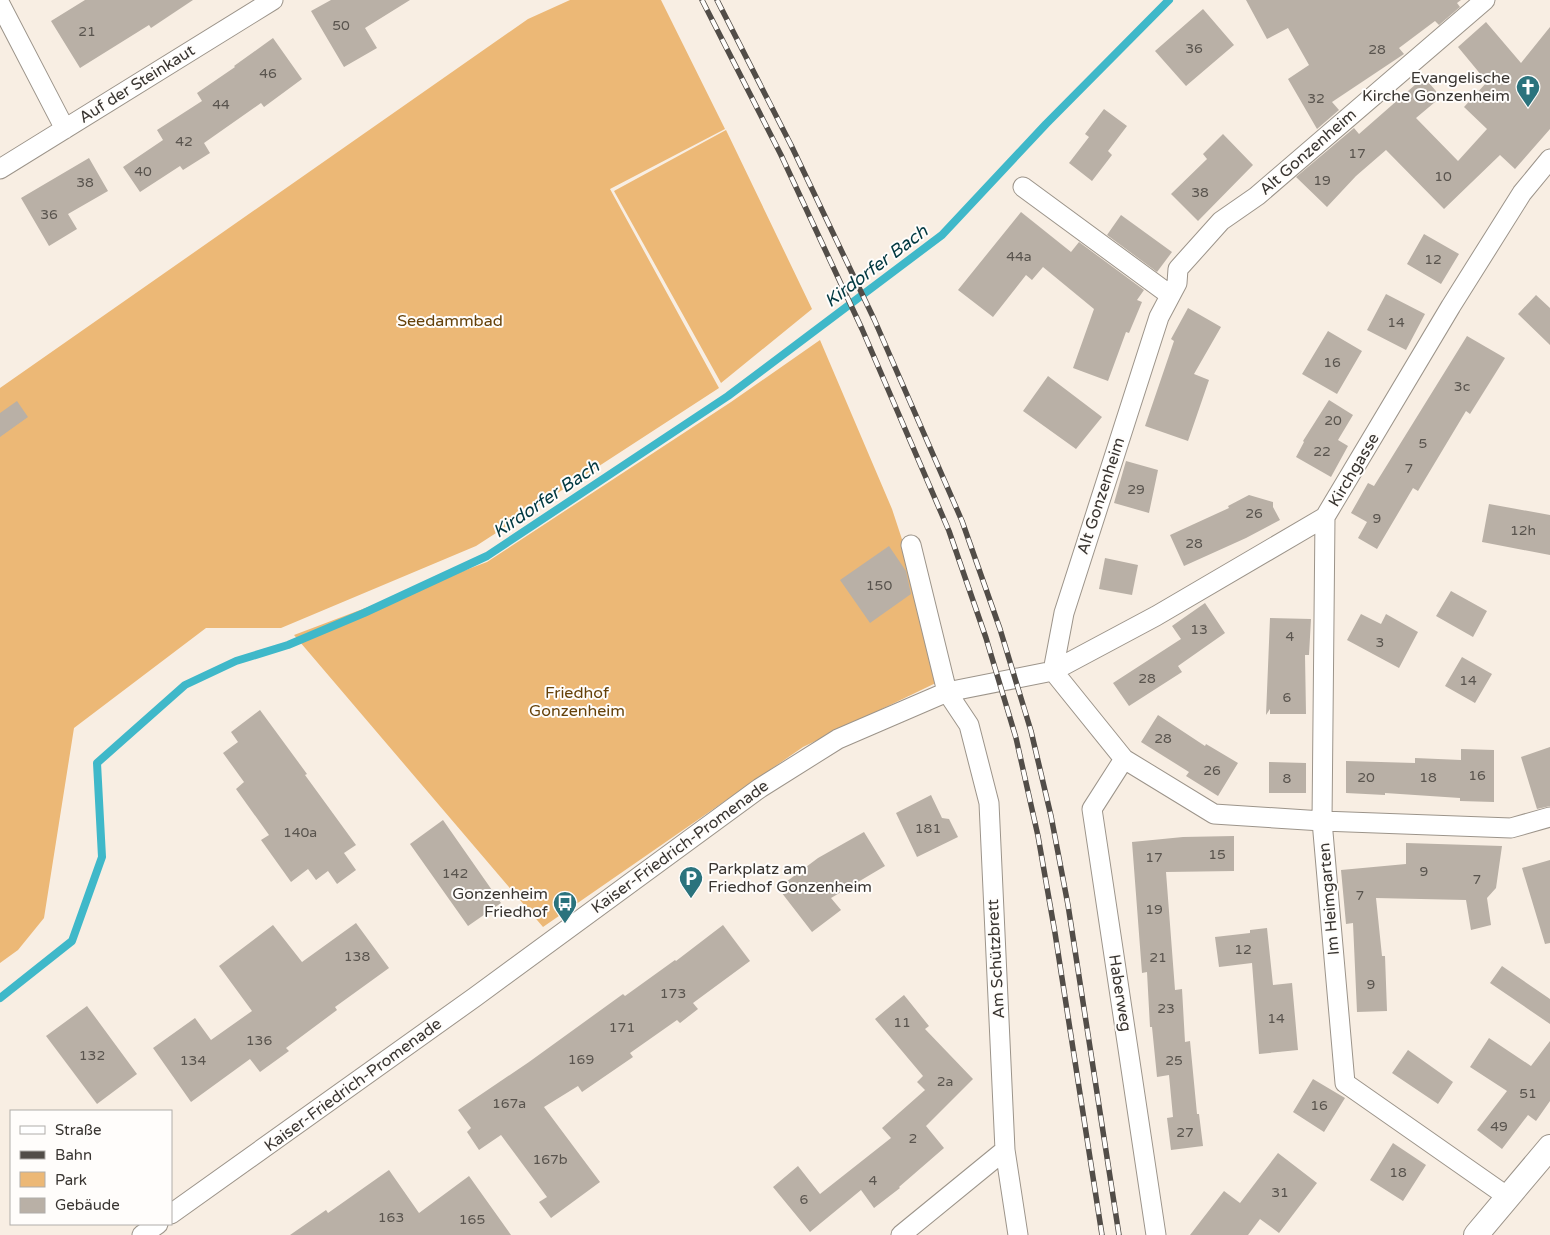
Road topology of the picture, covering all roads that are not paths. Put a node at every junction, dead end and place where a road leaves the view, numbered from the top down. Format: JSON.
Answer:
{"nodes":[{"id":1,"x":273,"y":0,"type":"edge"},
{"id":2,"x":1485,"y":0,"type":"edge"},
{"id":3,"x":0,"y":4,"type":"edge"},
{"id":4,"x":65,"y":129,"type":"junction"},
{"id":5,"x":1550,"y":159,"type":"edge"},
{"id":6,"x":0,"y":169,"type":"edge"},
{"id":7,"x":1023,"y":187,"type":"dead end"},
{"id":8,"x":1170,"y":295,"type":"junction"},
{"id":9,"x":1325,"y":517,"type":"junction"},
{"id":10,"x":911,"y":545,"type":"dead end"},
{"id":11,"x":1053,"y":671,"type":"junction"},
{"id":12,"x":947,"y":692,"type":"junction"},
{"id":13,"x":1124,"y":759,"type":"junction"},
{"id":14,"x":1550,"y":817,"type":"edge"},
{"id":15,"x":1322,"y":821,"type":"junction"},
{"id":16,"x":1550,"y":1147,"type":"edge"},
{"id":17,"x":1005,"y":1150,"type":"junction"},
{"id":18,"x":1508,"y":1197,"type":"junction"},
{"id":19,"x":172,"y":1213,"type":"edge"},
{"id":20,"x":901,"y":1235,"type":"edge"},
{"id":21,"x":1018,"y":1235,"type":"edge"},
{"id":22,"x":1156,"y":1235,"type":"edge"},
{"id":23,"x":1476,"y":1235,"type":"edge"}],
"edges":[{"from":1,"to":4,"type":"street","name":"Auf der Steinkaut"},
{"from":2,"to":8,"type":"street","name":"Alt Gonzenheim"},
{"from":3,"to":4,"type":"street"},
{"from":4,"to":6,"type":"street","name":"Auf der Steinkaut"},
{"from":5,"to":9,"type":"street","name":"Kirchgasse"},
{"from":7,"to":8,"type":"street"},
{"from":8,"to":11,"type":"street","name":"Alt Gonzenheim"},
{"from":9,"to":11,"type":"street","name":"Kirchgasse"},
{"from":9,"to":15,"type":"street","name":"Im Heimgarten"},
{"from":10,"to":12,"type":"street","name":"Am Schützbrett"},
{"from":11,"to":12,"type":"street","name":"Kaiser-Friedrich-Promenade"},
{"from":11,"to":13,"type":"street"},
{"from":12,"to":17,"type":"street","name":"Am Schützbrett"},
{"from":12,"to":19,"type":"street","name":"Kaiser-Friedrich-Promenade"},
{"from":13,"to":15,"type":"street"},
{"from":13,"to":22,"type":"street","name":"Haberweg"},
{"from":14,"to":15,"type":"street"},
{"from":15,"to":18,"type":"street","name":"Im Heimgarten"},
{"from":16,"to":18,"type":"street"},
{"from":17,"to":20,"type":"street"},
{"from":17,"to":21,"type":"street","name":"Am Schützbrett"},
{"from":18,"to":23,"type":"street"}]}
